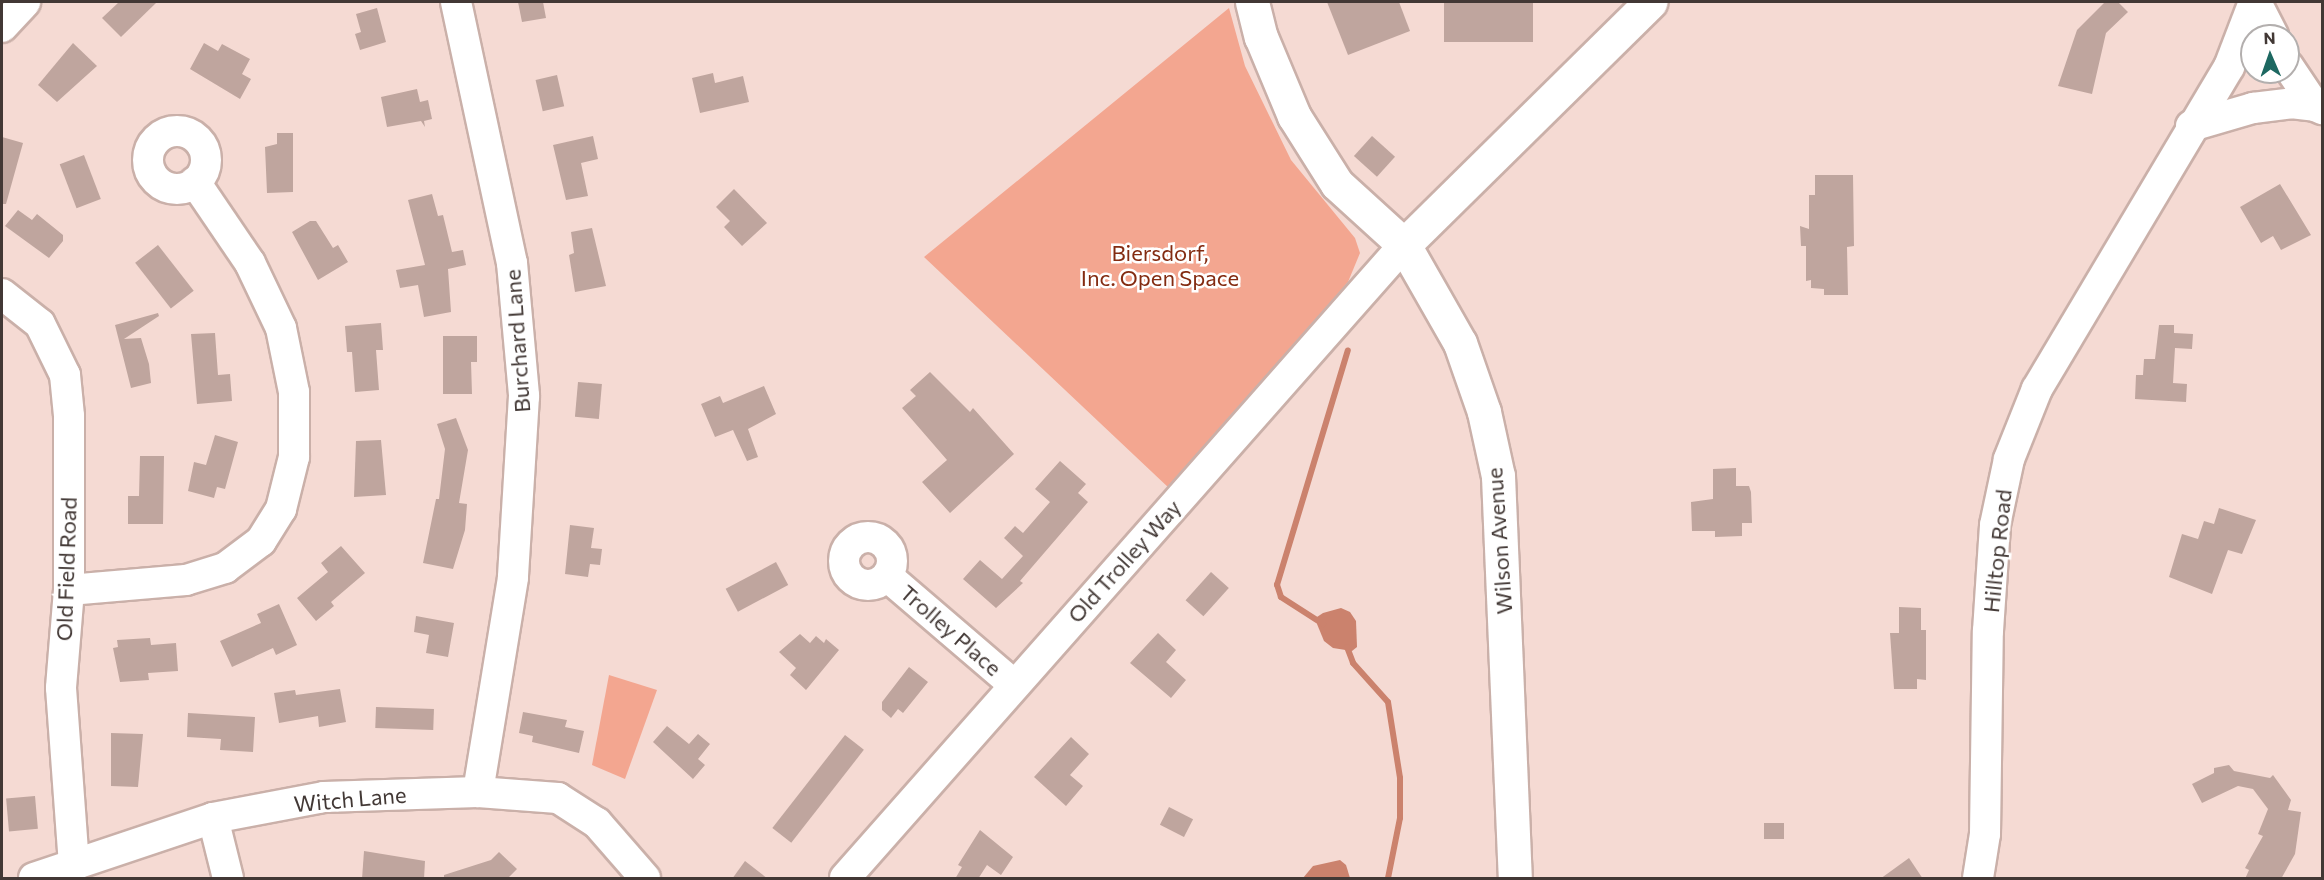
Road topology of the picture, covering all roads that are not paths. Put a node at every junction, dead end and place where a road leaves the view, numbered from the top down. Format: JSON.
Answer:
{"nodes":[{"id":1,"x":25,"y":2,"type":"edge"},
{"id":2,"x":456,"y":2,"type":"edge"},
{"id":3,"x":1252,"y":2,"type":"edge"},
{"id":4,"x":1650,"y":2,"type":"edge"},
{"id":5,"x":2255,"y":2,"type":"edge"},
{"id":6,"x":2267,"y":24,"type":"edge"},
{"id":7,"x":2,"y":27,"type":"edge"},
{"id":8,"x":2300,"y":82,"type":"edge"},
{"id":9,"x":2319,"y":108,"type":"edge"},
{"id":10,"x":2191,"y":126,"type":"junction"},
{"id":11,"x":195,"y":182,"type":"dead end"},
{"id":12,"x":1404,"y":245,"type":"junction"},
{"id":13,"x":2,"y":294,"type":"edge"},
{"id":14,"x":887,"y":576,"type":"dead end"},
{"id":15,"x":69,"y":590,"type":"junction"},
{"id":16,"x":1014,"y":685,"type":"junction"},
{"id":17,"x":478,"y":792,"type":"junction"},
{"id":18,"x":213,"y":818,"type":"junction"},
{"id":19,"x":74,"y":867,"type":"junction"},
{"id":20,"x":34,"y":879,"type":"edge"},
{"id":21,"x":228,"y":879,"type":"edge"},
{"id":22,"x":645,"y":879,"type":"edge"},
{"id":23,"x":845,"y":879,"type":"edge"},
{"id":24,"x":1515,"y":879,"type":"edge"},
{"id":25,"x":1978,"y":879,"type":"edge"}],
"edges":[{"from":1,"to":7,"type":"street"},
{"from":2,"to":17,"type":"street","name":"Burchard Lane"},
{"from":3,"to":12,"type":"main road","name":"Wilson Avenue"},
{"from":4,"to":12,"type":"main road"},
{"from":5,"to":6,"type":"street"},
{"from":5,"to":10,"type":"street","name":"Hilltop Road"},
{"from":8,"to":9,"type":"street"},
{"from":9,"to":10,"type":"street"},
{"from":10,"to":25,"type":"street","name":"Hilltop Road"},
{"from":11,"to":15,"type":"street"},
{"from":12,"to":16,"type":"street","name":"Old Trolley Way"},
{"from":12,"to":24,"type":"main road","name":"Wilson Avenue"},
{"from":13,"to":15,"type":"street","name":"Old Field Road"},
{"from":14,"to":16,"type":"street","name":"Trolley Place"},
{"from":15,"to":19,"type":"street","name":"Old Field Road"},
{"from":16,"to":23,"type":"street","name":"Old Trolley Way"},
{"from":17,"to":18,"type":"street","name":"Witch Lane"},
{"from":17,"to":22,"type":"street","name":"Witch Lane"},
{"from":18,"to":19,"type":"street","name":"Witch Lane"},
{"from":18,"to":21,"type":"street"},
{"from":19,"to":20,"type":"street","name":"Witch Lane"}]}
